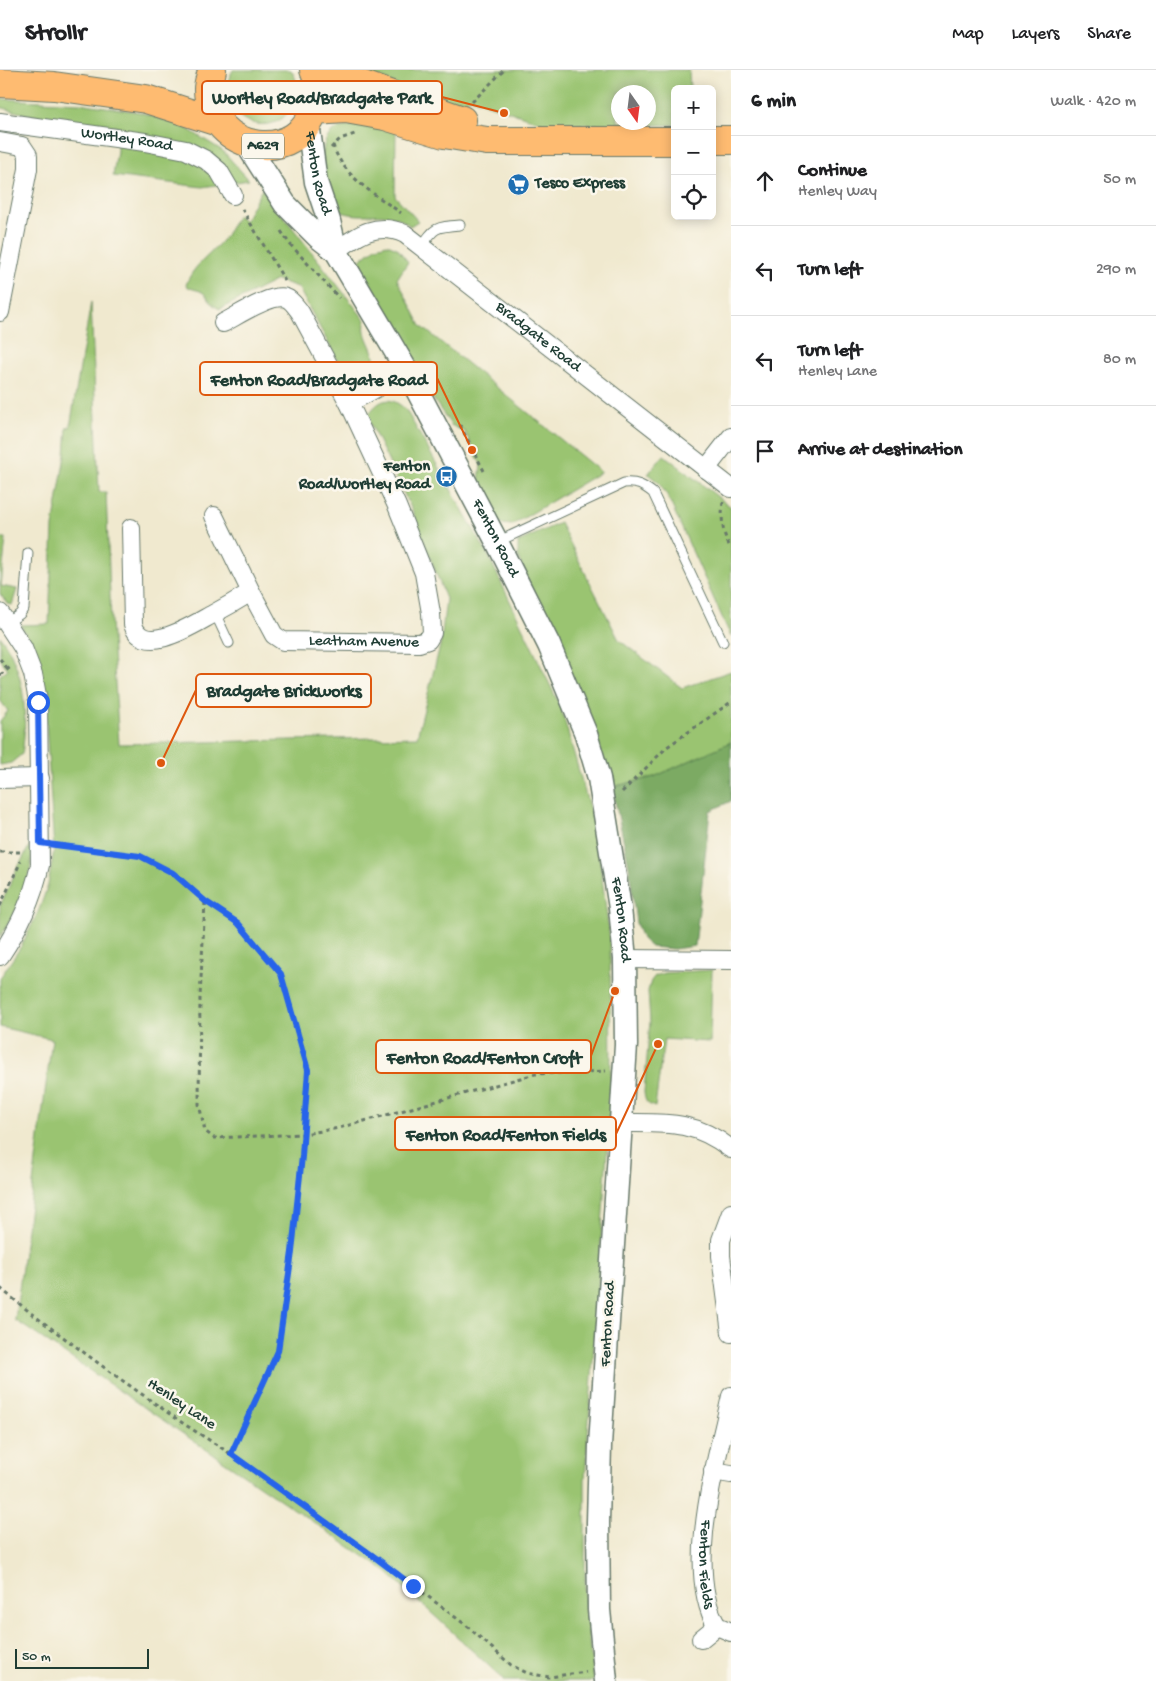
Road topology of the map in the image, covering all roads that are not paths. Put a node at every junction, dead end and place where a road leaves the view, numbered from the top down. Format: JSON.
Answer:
{"nodes":[{"id":1,"x":212,"y":70,"type":"edge"},
{"id":2,"x":314,"y":70,"type":"edge"},
{"id":3,"x":330,"y":70,"type":"edge"},
{"id":4,"x":0,"y":83,"type":"edge"},
{"id":5,"x":311,"y":117,"type":"junction"},
{"id":6,"x":0,"y":122,"type":"edge"},
{"id":7,"x":218,"y":122,"type":"junction"},
{"id":8,"x":716,"y":140,"type":"edge"},
{"id":9,"x":731,"y":140,"type":"edge"},
{"id":10,"x":541,"y":141,"type":"junction"},
{"id":11,"x":671,"y":141,"type":"edge"},
{"id":12,"x":1,"y":142,"type":"edge"},
{"id":13,"x":246,"y":143,"type":"junction"},
{"id":14,"x":233,"y":195,"type":"road end"},
{"id":15,"x":460,"y":225,"type":"dead end"},
{"id":16,"x":425,"y":241,"type":"junction"},
{"id":17,"x":336,"y":251,"type":"junction"},
{"id":18,"x":0,"y":312,"type":"edge"},
{"id":19,"x":223,"y":323,"type":"dead end"},
{"id":20,"x":407,"y":371,"type":"junction"},
{"id":21,"x":349,"y":403,"type":"junction"},
{"id":22,"x":731,"y":437,"type":"edge"},
{"id":23,"x":706,"y":469,"type":"junction"},
{"id":24,"x":728,"y":486,"type":"edge"},
{"id":25,"x":214,"y":516,"type":"dead end"},
{"id":26,"x":131,"y":528,"type":"dead end"},
{"id":27,"x":497,"y":542,"type":"junction"},
{"id":28,"x":28,"y":553,"type":"dead end"},
{"id":29,"x":251,"y":592,"type":"junction"},
{"id":30,"x":214,"y":613,"type":"junction"},
{"id":31,"x":3,"y":618,"type":"edge"},
{"id":32,"x":722,"y":642,"type":"dead end"},
{"id":33,"x":229,"y":643,"type":"dead end"},
{"id":34,"x":40,"y":778,"type":"junction"},
{"id":35,"x":0,"y":779,"type":"edge"},
{"id":36,"x":0,"y":956,"type":"edge"},
{"id":37,"x":625,"y":959,"type":"junction"},
{"id":38,"x":731,"y":960,"type":"edge"},
{"id":39,"x":621,"y":1123,"type":"junction"},
{"id":40,"x":731,"y":1149,"type":"edge"},
{"id":41,"x":731,"y":1213,"type":"edge"},
{"id":42,"x":729,"y":1295,"type":"edge"},
{"id":43,"x":731,"y":1334,"type":"edge"},
{"id":44,"x":731,"y":1396,"type":"edge"},
{"id":45,"x":714,"y":1470,"type":"junction"},
{"id":46,"x":731,"y":1474,"type":"edge"},
{"id":47,"x":724,"y":1629,"type":"edge"},
{"id":48,"x":701,"y":1639,"type":"dead end"},
{"id":49,"x":605,"y":1675,"type":"edge"}],
"edges":[{"from":1,"to":7,"type":"main road","number":"A629"},
{"from":2,"to":5,"type":"main road"},
{"from":3,"to":10,"type":"main road"},
{"from":4,"to":7,"type":"main road","number":"A629"},
{"from":5,"to":10,"type":"main road"},
{"from":5,"to":13,"type":"main road","number":"A629"},
{"from":5,"to":17,"type":"street","name":"Fenton Road"},
{"from":6,"to":14,"type":"street","name":"Wortley Road"},
{"from":7,"to":13,"type":"main road","number":"A629"},
{"from":8,"to":9,"type":"main road"},
{"from":10,"to":11,"type":"main road"},
{"from":12,"to":18,"type":"street"},
{"from":13,"to":17,"type":"street","name":"Fenton Road"},
{"from":15,"to":16,"type":"lane"},
{"from":16,"to":17,"type":"street","name":"Bradgate Road"},
{"from":16,"to":23,"type":"street","name":"Bradgate Road"},
{"from":17,"to":20,"type":"street","name":"Fenton Road"},
{"from":19,"to":21,"type":"street"},
{"from":20,"to":21,"type":"street"},
{"from":20,"to":27,"type":"street","name":"Fenton Road"},
{"from":21,"to":29,"type":"street","name":"Leatham Avenue"},
{"from":22,"to":23,"type":"street"},
{"from":23,"to":24,"type":"street","name":"Bradgate Road"},
{"from":25,"to":29,"type":"street","name":"Leatham Avenue"},
{"from":26,"to":30,"type":"street"},
{"from":27,"to":32,"type":"lane"},
{"from":27,"to":37,"type":"street","name":"Fenton Road"},
{"from":28,"to":31,"type":"lane"},
{"from":29,"to":30,"type":"street"},
{"from":30,"to":33,"type":"lane"},
{"from":31,"to":34,"type":"street"},
{"from":34,"to":35,"type":"street"},
{"from":34,"to":36,"type":"street"},
{"from":37,"to":38,"type":"street"},
{"from":37,"to":39,"type":"street","name":"Fenton Road"},
{"from":39,"to":40,"type":"street"},
{"from":39,"to":49,"type":"street","name":"Fenton Road"},
{"from":41,"to":42,"type":"street"},
{"from":42,"to":43,"type":"street"},
{"from":44,"to":45,"type":"street","name":"Fenton Fields"},
{"from":45,"to":46,"type":"street"},
{"from":45,"to":47,"type":"street","name":"Fenton Fields"},
{"from":47,"to":48,"type":"street","name":"Fenton Fields"}]}
